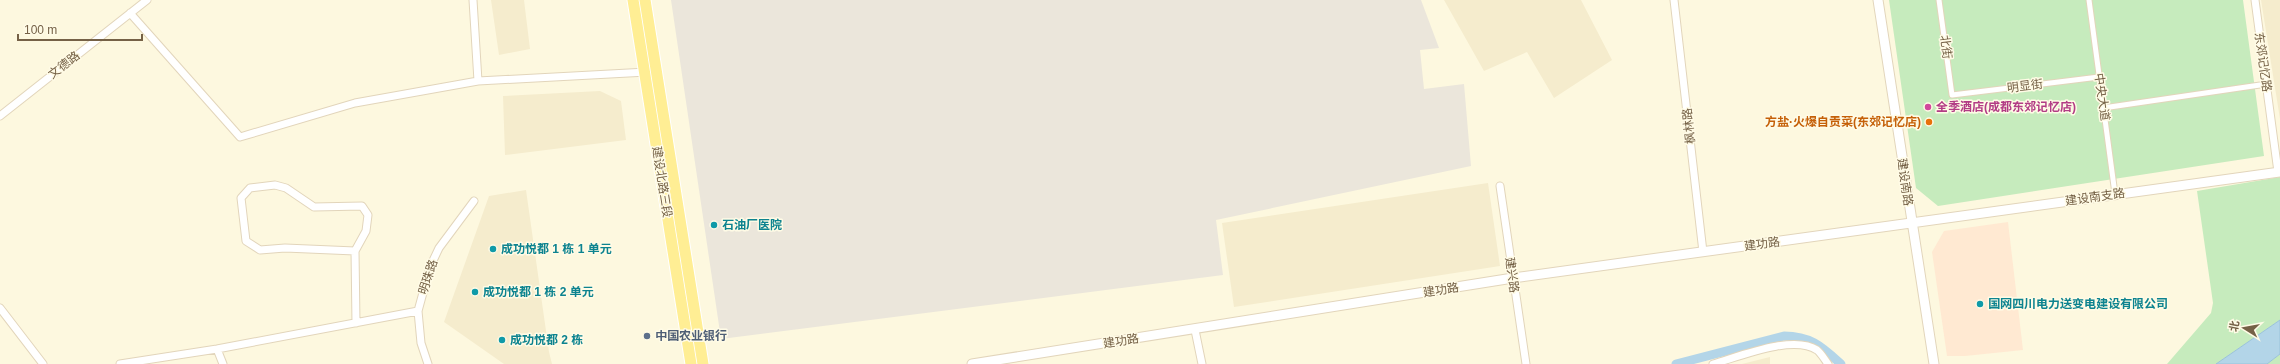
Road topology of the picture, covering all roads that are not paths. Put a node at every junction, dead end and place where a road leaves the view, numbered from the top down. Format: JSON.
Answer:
{"nodes":[{"id":1,"x":148,"y":0,"type":"edge"},
{"id":2,"x":473,"y":0,"type":"edge"},
{"id":3,"x":633,"y":0,"type":"edge"},
{"id":4,"x":645,"y":0,"type":"edge"},
{"id":5,"x":1674,"y":0,"type":"edge"},
{"id":6,"x":1878,"y":0,"type":"edge"},
{"id":7,"x":1939,"y":0,"type":"edge"},
{"id":8,"x":2089,"y":0,"type":"edge"},
{"id":9,"x":2255,"y":0,"type":"edge"},
{"id":10,"x":130,"y":14,"type":"junction"},
{"id":11,"x":656,"y":71,"type":"junction"},
{"id":12,"x":644,"y":72,"type":"junction"},
{"id":13,"x":2099,"y":77,"type":"junction"},
{"id":14,"x":478,"y":81,"type":"junction"},
{"id":15,"x":2260,"y":85,"type":"dead end"},
{"id":16,"x":1952,"y":95,"type":"joint"},
{"id":17,"x":2103,"y":108,"type":"junction"},
{"id":18,"x":0,"y":116,"type":"edge"},
{"id":19,"x":2279,"y":172,"type":"edge"},
{"id":20,"x":1500,"y":186,"type":"dead end"},
{"id":21,"x":2115,"y":194,"type":"junction"},
{"id":22,"x":474,"y":201,"type":"dead end"},
{"id":23,"x":1910,"y":222,"type":"junction"},
{"id":24,"x":354,"y":251,"type":"junction"},
{"id":25,"x":1703,"y":252,"type":"junction"},
{"id":26,"x":1513,"y":278,"type":"junction"},
{"id":27,"x":0,"y":308,"type":"edge"},
{"id":28,"x":418,"y":311,"type":"junction"},
{"id":29,"x":356,"y":323,"type":"junction"},
{"id":30,"x":1195,"y":330,"type":"junction"},
{"id":31,"x":217,"y":349,"type":"junction"},
{"id":32,"x":43,"y":364,"type":"edge"},
{"id":33,"x":120,"y":364,"type":"edge"},
{"id":34,"x":223,"y":364,"type":"edge"},
{"id":35,"x":428,"y":364,"type":"edge"},
{"id":36,"x":691,"y":364,"type":"edge"},
{"id":37,"x":704,"y":364,"type":"edge"},
{"id":38,"x":972,"y":364,"type":"edge"},
{"id":39,"x":1202,"y":364,"type":"edge"},
{"id":40,"x":1526,"y":364,"type":"edge"},
{"id":41,"x":1713,"y":364,"type":"edge"},
{"id":42,"x":1828,"y":364,"type":"edge"},
{"id":43,"x":1934,"y":364,"type":"edge"}],
"edges":[{"from":1,"to":10,"type":"street","name":"文德路"},
{"from":2,"to":14,"type":"street"},
{"from":3,"to":12,"type":"main road","name":"建设北路三段"},
{"from":4,"to":11,"type":"main road","name":"建设北路三段"},
{"from":5,"to":25,"type":"street","name":"枫林路"},
{"from":6,"to":23,"type":"street","name":"建设南路"},
{"from":7,"to":16,"type":"street","name":"北街"},
{"from":8,"to":13,"type":"street","name":"中央大道"},
{"from":9,"to":19,"type":"street","name":"东郊记忆路"},
{"from":10,"to":14,"type":"street"},
{"from":10,"to":18,"type":"street","name":"文德路"},
{"from":11,"to":12,"type":"street"},
{"from":11,"to":37,"type":"main road","name":"建设北路三段"},
{"from":12,"to":14,"type":"street"},
{"from":12,"to":36,"type":"main road","name":"建设北路三段"},
{"from":13,"to":16,"type":"street","name":"明显街"},
{"from":13,"to":17,"type":"street","name":"中央大道"},
{"from":15,"to":17,"type":"street"},
{"from":17,"to":21,"type":"street","name":"中央大道"},
{"from":19,"to":21,"type":"street","name":"建设南支路"},
{"from":20,"to":26,"type":"street","name":"建兴路"},
{"from":21,"to":23,"type":"street","name":"建设南支路"},
{"from":22,"to":28,"type":"street","name":"明珠路"},
{"from":23,"to":25,"type":"street","name":"建功路"},
{"from":23,"to":43,"type":"street","name":"建设南路"},
{"from":24,"to":24,"type":"street"},
{"from":24,"to":29,"type":"street"},
{"from":25,"to":26,"type":"street","name":"建功路"},
{"from":26,"to":30,"type":"street","name":"建功路"},
{"from":26,"to":40,"type":"street","name":"建兴路"},
{"from":27,"to":32,"type":"street"},
{"from":28,"to":29,"type":"street"},
{"from":28,"to":35,"type":"street","name":"明珠路"},
{"from":29,"to":31,"type":"street"},
{"from":30,"to":38,"type":"street","name":"建功路"},
{"from":30,"to":39,"type":"street"},
{"from":31,"to":33,"type":"street"},
{"from":31,"to":34,"type":"street"},
{"from":41,"to":42,"type":"street"}]}
